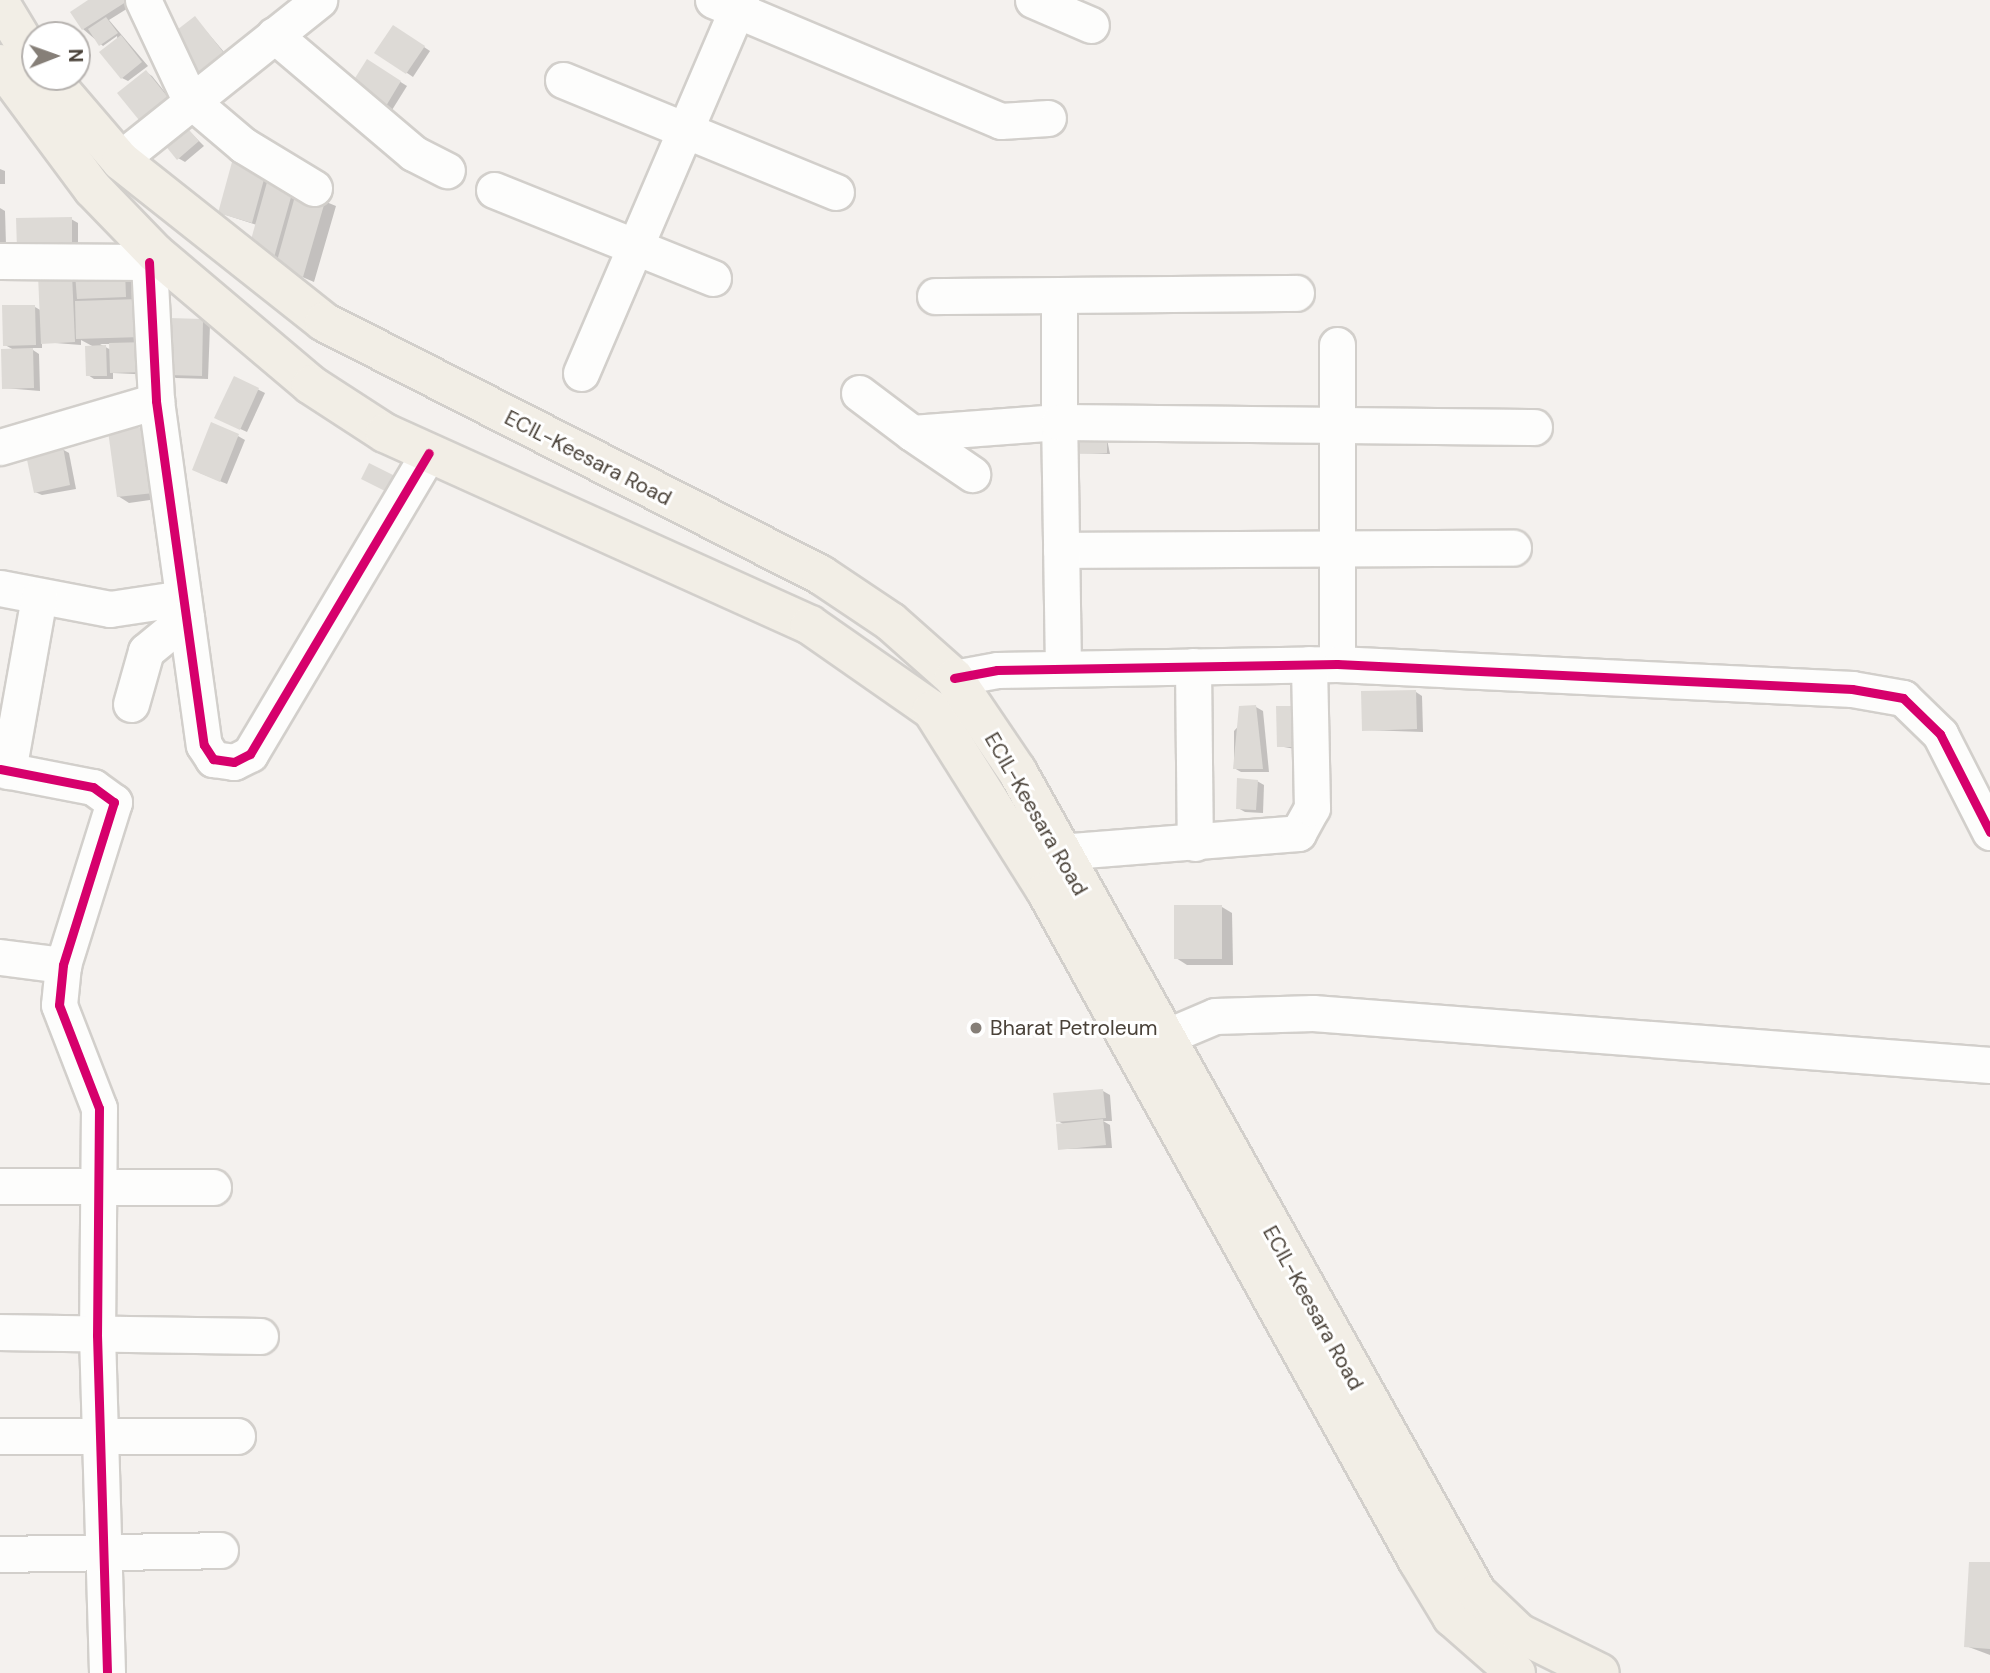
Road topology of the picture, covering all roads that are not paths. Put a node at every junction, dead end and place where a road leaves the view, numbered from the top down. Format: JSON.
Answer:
{"nodes":[{"id":1,"x":143,"y":0,"type":"edge"},
{"id":2,"x":320,"y":0,"type":"edge"},
{"id":3,"x":1033,"y":0,"type":"edge"},
{"id":4,"x":0,"y":3,"type":"edge"},
{"id":5,"x":730,"y":3,"type":"edge"},
{"id":6,"x":1091,"y":25,"type":"dead end"},
{"id":7,"x":274,"y":35,"type":"junction"},
{"id":8,"x":21,"y":38,"type":"edge"},
{"id":9,"x":0,"y":64,"type":"edge"},
{"id":10,"x":563,"y":80,"type":"dead end"},
{"id":11,"x":61,"y":91,"type":"edge"},
{"id":12,"x":190,"y":100,"type":"junction"},
{"id":13,"x":1048,"y":118,"type":"dead end"},
{"id":14,"x":686,"y":127,"type":"junction"},
{"id":15,"x":120,"y":159,"type":"junction"},
{"id":16,"x":447,"y":170,"type":"dead end"},
{"id":17,"x":314,"y":188,"type":"dead end"},
{"id":18,"x":494,"y":190,"type":"dead end"},
{"id":19,"x":835,"y":192,"type":"dead end"},
{"id":20,"x":633,"y":246,"type":"junction"},
{"id":21,"x":152,"y":258,"type":"junction"},
{"id":22,"x":0,"y":261,"type":"edge"},
{"id":23,"x":713,"y":278,"type":"dead end"},
{"id":24,"x":1296,"y":293,"type":"dead end"},
{"id":25,"x":935,"y":296,"type":"dead end"},
{"id":26,"x":1059,"y":297,"type":"junction"},
{"id":27,"x":1337,"y":345,"type":"dead end"},
{"id":28,"x":581,"y":373,"type":"dead end"},
{"id":29,"x":859,"y":393,"type":"dead end"},
{"id":30,"x":156,"y":401,"type":"junction"},
{"id":31,"x":1059,"y":422,"type":"junction"},
{"id":32,"x":1338,"y":427,"type":"junction"},
{"id":33,"x":1534,"y":428,"type":"dead end"},
{"id":34,"x":912,"y":433,"type":"junction"},
{"id":35,"x":0,"y":447,"type":"edge"},
{"id":36,"x":429,"y":453,"type":"junction"},
{"id":37,"x":972,"y":474,"type":"dead end"},
{"id":38,"x":1338,"y":548,"type":"junction"},
{"id":39,"x":1513,"y":548,"type":"dead end"},
{"id":40,"x":1061,"y":550,"type":"junction"},
{"id":41,"x":0,"y":588,"type":"edge"},
{"id":42,"x":39,"y":597,"type":"junction"},
{"id":43,"x":184,"y":608,"type":"junction"},
{"id":44,"x":1323,"y":664,"type":"junction"},
{"id":45,"x":1193,"y":666,"type":"junction"},
{"id":46,"x":1063,"y":668,"type":"junction"},
{"id":47,"x":954,"y":678,"type":"junction"},
{"id":48,"x":12,"y":682,"type":"edge"},
{"id":49,"x":131,"y":704,"type":"dead end"},
{"id":50,"x":4,"y":770,"type":"edge"},
{"id":51,"x":1990,"y":832,"type":"edge"},
{"id":52,"x":1195,"y":843,"type":"junction"},
{"id":53,"x":1050,"y":867,"type":"junction"},
{"id":54,"x":0,"y":957,"type":"edge"},
{"id":55,"x":63,"y":965,"type":"junction"},
{"id":56,"x":1163,"y":1038,"type":"junction"},
{"id":57,"x":1990,"y":1065,"type":"edge"},
{"id":58,"x":0,"y":1186,"type":"edge"},
{"id":59,"x":213,"y":1187,"type":"dead end"},
{"id":60,"x":97,"y":1189,"type":"junction"},
{"id":61,"x":0,"y":1332,"type":"edge"},
{"id":62,"x":97,"y":1335,"type":"junction"},
{"id":63,"x":261,"y":1336,"type":"dead end"},
{"id":64,"x":0,"y":1436,"type":"edge"},
{"id":65,"x":237,"y":1436,"type":"dead end"},
{"id":66,"x":102,"y":1438,"type":"junction"},
{"id":67,"x":220,"y":1550,"type":"dead end"},
{"id":68,"x":105,"y":1552,"type":"junction"},
{"id":69,"x":0,"y":1554,"type":"edge"},
{"id":70,"x":107,"y":1673,"type":"edge"},
{"id":71,"x":1516,"y":1673,"type":"edge"},
{"id":72,"x":1600,"y":1673,"type":"edge"}],
"edges":[{"from":1,"to":12,"type":"street"},
{"from":2,"to":7,"type":"street"},
{"from":3,"to":6,"type":"street"},
{"from":4,"to":8,"type":"main road"},
{"from":5,"to":13,"type":"street"},
{"from":5,"to":14,"type":"street"},
{"from":7,"to":12,"type":"street"},
{"from":7,"to":16,"type":"street"},
{"from":9,"to":21,"type":"main road","name":"ECIL-Keesara Road"},
{"from":10,"to":14,"type":"street"},
{"from":11,"to":15,"type":"main road","name":"ECIL-Keesara Road"},
{"from":12,"to":15,"type":"street"},
{"from":12,"to":17,"type":"street"},
{"from":14,"to":19,"type":"street"},
{"from":14,"to":20,"type":"street"},
{"from":15,"to":47,"type":"main road","name":"ECIL-Keesara Road"},
{"from":18,"to":20,"type":"street"},
{"from":20,"to":23,"type":"street"},
{"from":20,"to":28,"type":"street"},
{"from":21,"to":22,"type":"street"},
{"from":21,"to":30,"type":"street"},
{"from":21,"to":36,"type":"main road","name":"ECIL-Keesara Road"},
{"from":24,"to":26,"type":"street"},
{"from":25,"to":26,"type":"street"},
{"from":26,"to":31,"type":"street"},
{"from":27,"to":32,"type":"street"},
{"from":29,"to":34,"type":"street"},
{"from":30,"to":35,"type":"street"},
{"from":30,"to":43,"type":"street"},
{"from":31,"to":32,"type":"street"},
{"from":31,"to":34,"type":"street"},
{"from":31,"to":40,"type":"street"},
{"from":32,"to":33,"type":"street"},
{"from":32,"to":38,"type":"street"},
{"from":34,"to":37,"type":"street"},
{"from":36,"to":43,"type":"street"},
{"from":36,"to":53,"type":"main road","name":"ECIL-Keesara Road"},
{"from":38,"to":39,"type":"street"},
{"from":38,"to":40,"type":"street"},
{"from":38,"to":44,"type":"street"},
{"from":40,"to":46,"type":"street"},
{"from":41,"to":42,"type":"street"},
{"from":42,"to":43,"type":"street"},
{"from":42,"to":48,"type":"street"},
{"from":43,"to":49,"type":"street"},
{"from":44,"to":45,"type":"street"},
{"from":44,"to":51,"type":"street"},
{"from":44,"to":52,"type":"street"},
{"from":45,"to":46,"type":"street"},
{"from":45,"to":52,"type":"street"},
{"from":46,"to":47,"type":"street"},
{"from":47,"to":53,"type":"main road","name":"ECIL-Keesara Road"},
{"from":48,"to":50,"type":"street"},
{"from":50,"to":55,"type":"street"},
{"from":52,"to":53,"type":"street"},
{"from":53,"to":56,"type":"main road","name":"ECIL-Keesara Road"},
{"from":53,"to":71,"type":"main road","name":"ECIL-Keesara Road"},
{"from":54,"to":55,"type":"street"},
{"from":55,"to":60,"type":"street"},
{"from":56,"to":57,"type":"street"},
{"from":56,"to":72,"type":"main road","name":"ECIL-Keesara Road"},
{"from":58,"to":60,"type":"street"},
{"from":59,"to":60,"type":"street"},
{"from":60,"to":62,"type":"street"},
{"from":61,"to":62,"type":"street"},
{"from":62,"to":63,"type":"street"},
{"from":62,"to":66,"type":"street"},
{"from":64,"to":66,"type":"street"},
{"from":65,"to":66,"type":"street"},
{"from":66,"to":68,"type":"street"},
{"from":67,"to":68,"type":"street"},
{"from":68,"to":69,"type":"street"},
{"from":68,"to":70,"type":"street"}]}
